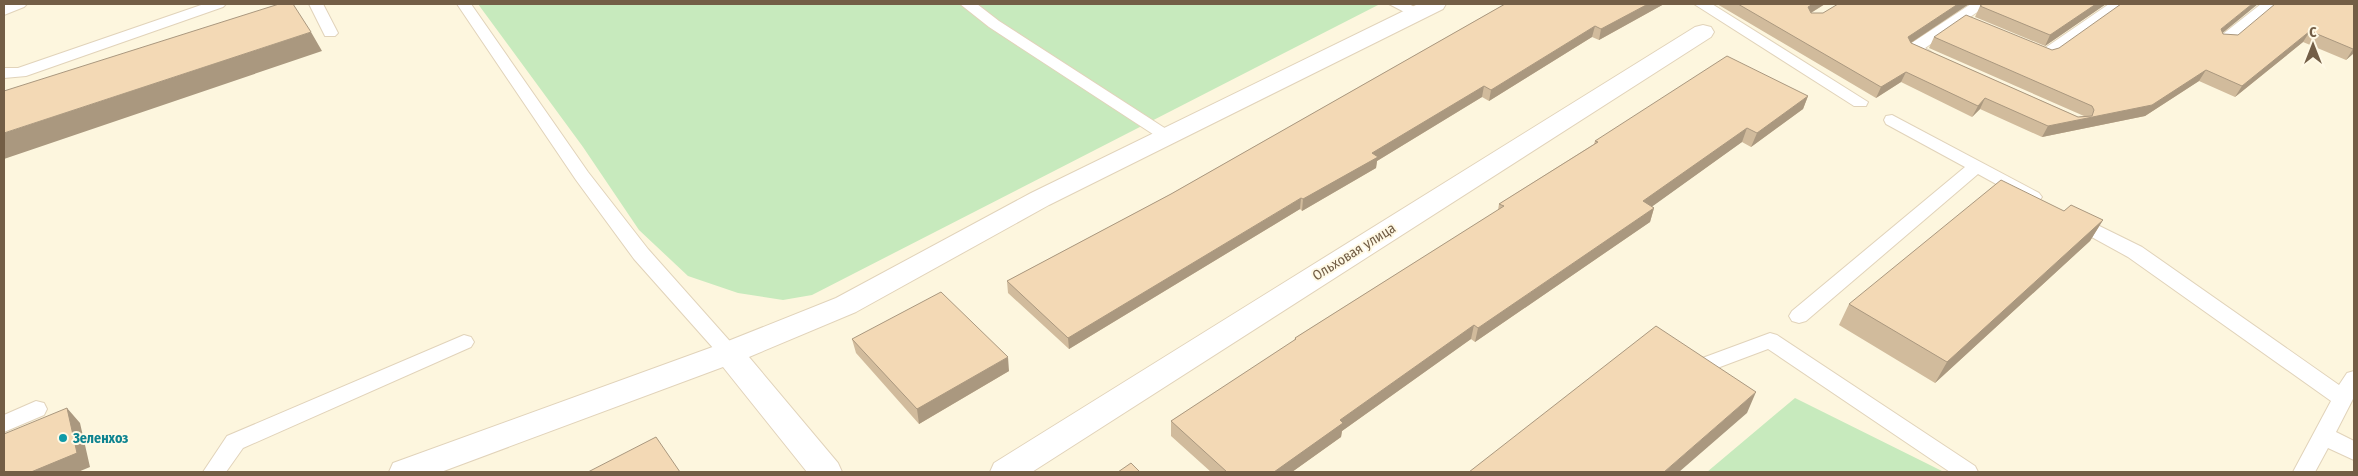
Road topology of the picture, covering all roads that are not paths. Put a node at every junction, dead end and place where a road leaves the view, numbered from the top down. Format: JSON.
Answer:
{"nodes":[{"id":1,"x":19,"y":4,"type":"edge"},
{"id":2,"x":218,"y":4,"type":"edge"},
{"id":3,"x":316,"y":4,"type":"edge"},
{"id":4,"x":464,"y":4,"type":"edge"},
{"id":5,"x":968,"y":4,"type":"edge"},
{"id":6,"x":1702,"y":4,"type":"edge"},
{"id":7,"x":1981,"y":4,"type":"edge"},
{"id":8,"x":2119,"y":4,"type":"edge"},
{"id":9,"x":2270,"y":4,"type":"edge"},
{"id":10,"x":1417,"y":7,"type":"edge"},
{"id":11,"x":4,"y":11,"type":"edge"},
{"id":12,"x":1960,"y":18,"type":"junction"},
{"id":13,"x":1977,"y":25,"type":"edge"},
{"id":14,"x":1703,"y":32,"type":"dead end"},
{"id":15,"x":330,"y":33,"type":"dead end"},
{"id":16,"x":2012,"y":40,"type":"edge"},
{"id":17,"x":2224,"y":41,"type":"edge"},
{"id":18,"x":1948,"y":64,"type":"edge"},
{"id":19,"x":4,"y":73,"type":"edge"},
{"id":20,"x":1860,"y":102,"type":"dead end"},
{"id":21,"x":1892,"y":120,"type":"dead end"},
{"id":22,"x":1168,"y":136,"type":"junction"},
{"id":23,"x":1977,"y":166,"type":"junction"},
{"id":24,"x":1799,"y":316,"type":"dead end"},
{"id":25,"x":464,"y":342,"type":"dead end"},
{"id":26,"x":729,"y":353,"type":"junction"},
{"id":27,"x":1704,"y":365,"type":"edge"},
{"id":28,"x":2354,"y":379,"type":"edge"},
{"id":29,"x":2342,"y":398,"type":"junction"},
{"id":30,"x":36,"y":409,"type":"dead end"},
{"id":31,"x":4,"y":424,"type":"edge"},
{"id":32,"x":2325,"y":436,"type":"junction"},
{"id":33,"x":2354,"y":451,"type":"edge"},
{"id":34,"x":214,"y":472,"type":"edge"},
{"id":35,"x":405,"y":472,"type":"edge"},
{"id":36,"x":826,"y":472,"type":"edge"},
{"id":37,"x":1006,"y":472,"type":"edge"},
{"id":38,"x":1967,"y":472,"type":"edge"},
{"id":39,"x":2304,"y":472,"type":"edge"}],
"edges":[{"from":1,"to":11,"type":"lane"},
{"from":2,"to":19,"type":"lane"},
{"from":3,"to":15,"type":"lane"},
{"from":4,"to":26,"type":"lane"},
{"from":5,"to":22,"type":"lane"},
{"from":6,"to":20,"type":"lane"},
{"from":7,"to":12,"type":"lane"},
{"from":8,"to":16,"type":"lane"},
{"from":9,"to":17,"type":"lane"},
{"from":10,"to":22,"type":"street"},
{"from":12,"to":13,"type":"lane"},
{"from":12,"to":18,"type":"lane"},
{"from":14,"to":37,"type":"street","name":"Ольховая улица"},
{"from":21,"to":23,"type":"lane"},
{"from":22,"to":26,"type":"street"},
{"from":23,"to":24,"type":"lane"},
{"from":23,"to":29,"type":"lane"},
{"from":25,"to":34,"type":"lane"},
{"from":26,"to":35,"type":"street"},
{"from":26,"to":36,"type":"street"},
{"from":27,"to":38,"type":"lane"},
{"from":28,"to":29,"type":"lane"},
{"from":29,"to":32,"type":"lane"},
{"from":30,"to":31,"type":"lane"},
{"from":32,"to":33,"type":"lane"},
{"from":32,"to":39,"type":"lane"}]}
